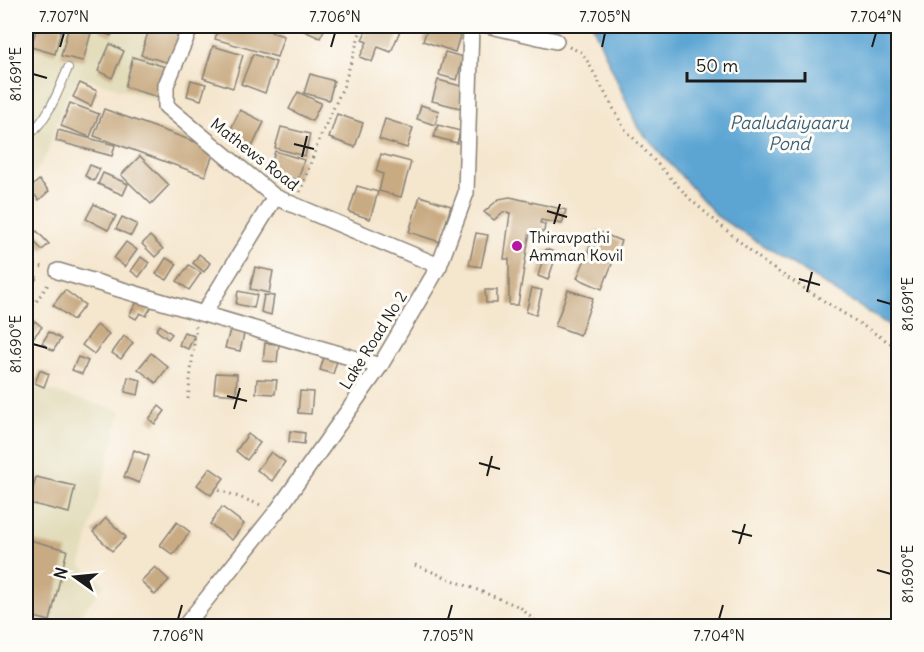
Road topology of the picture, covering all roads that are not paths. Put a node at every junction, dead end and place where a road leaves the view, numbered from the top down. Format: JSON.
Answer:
{"nodes":[{"id":1,"x":191,"y":26,"type":"edge"},
{"id":2,"x":471,"y":26,"type":"edge"},
{"id":3,"x":490,"y":26,"type":"edge"},
{"id":4,"x":556,"y":41,"type":"road end"},
{"id":5,"x":68,"y":68,"type":"dead end"},
{"id":6,"x":26,"y":138,"type":"edge"},
{"id":7,"x":275,"y":197,"type":"junction"},
{"id":8,"x":440,"y":266,"type":"junction"},
{"id":9,"x":58,"y":271,"type":"road end"},
{"id":10,"x":201,"y":312,"type":"junction"},
{"id":11,"x":380,"y":366,"type":"junction"},
{"id":12,"x":185,"y":627,"type":"edge"}],
"edges":[{"from":1,"to":7,"type":"street","name":"Mathews Road"},
{"from":2,"to":8,"type":"street","name":"Lake Road No 2"},
{"from":3,"to":4,"type":"street"},
{"from":5,"to":6,"type":"lane"},
{"from":7,"to":8,"type":"street","name":"Mathews Road"},
{"from":7,"to":10,"type":"street"},
{"from":8,"to":11,"type":"street","name":"Lake Road No 2"},
{"from":9,"to":10,"type":"street"},
{"from":10,"to":11,"type":"street"},
{"from":11,"to":12,"type":"street","name":"Lake Road No 2"}]}
